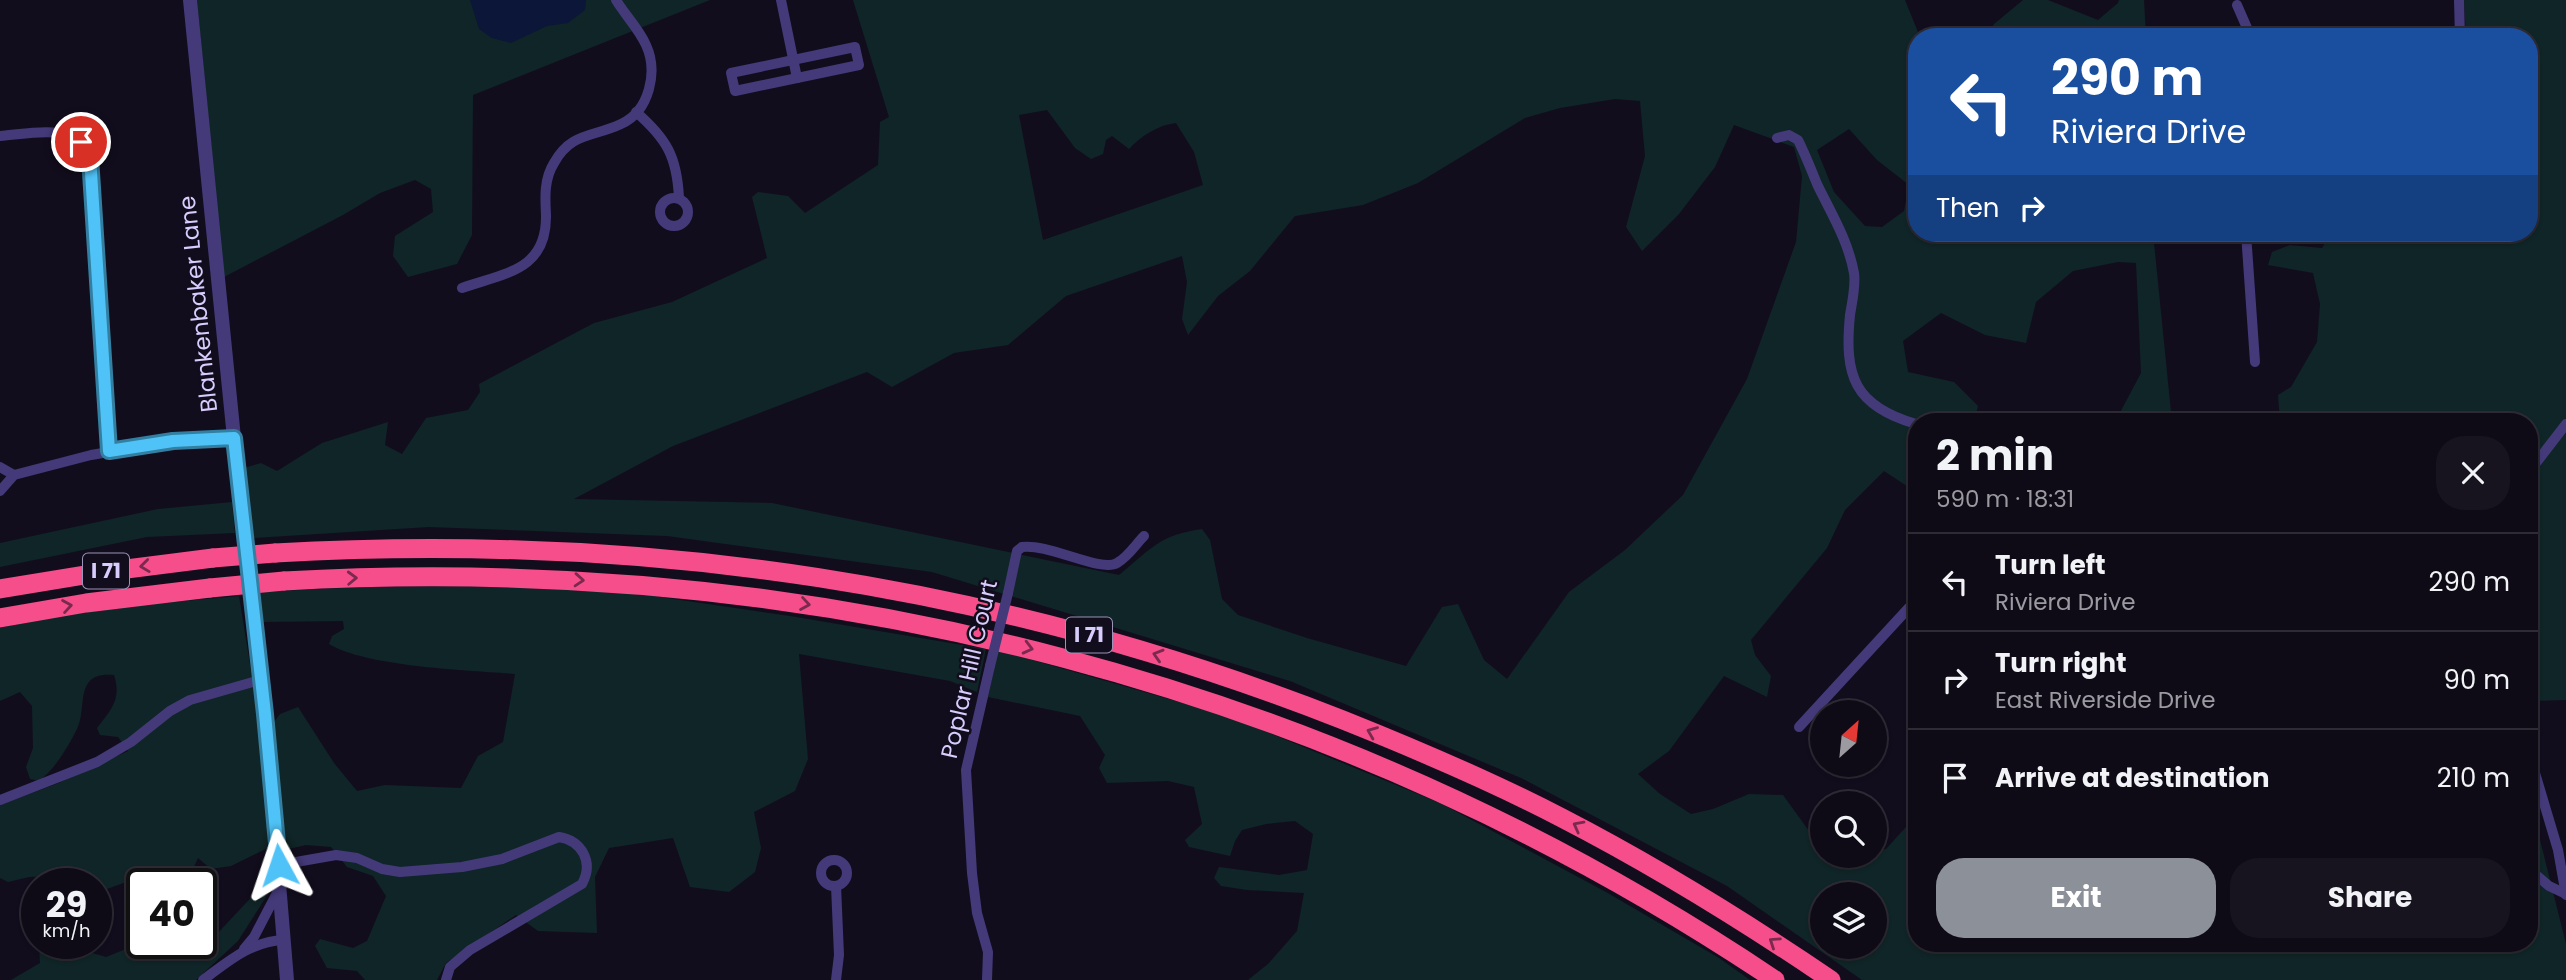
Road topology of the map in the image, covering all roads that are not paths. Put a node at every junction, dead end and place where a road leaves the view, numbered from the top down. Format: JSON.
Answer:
{"nodes":[{"id":1,"x":190,"y":0,"type":"edge"},
{"id":2,"x":616,"y":0,"type":"edge"},
{"id":3,"x":781,"y":0,"type":"edge"},
{"id":4,"x":2459,"y":0,"type":"edge"},
{"id":5,"x":2237,"y":5,"type":"dead end"},
{"id":6,"x":2246,"y":28,"type":"edge"},
{"id":7,"x":2460,"y":28,"type":"edge"},
{"id":8,"x":793,"y":60,"type":"junction"},
{"id":9,"x":797,"y":78,"type":"junction"},
{"id":10,"x":636,"y":112,"type":"junction"},
{"id":11,"x":0,"y":136,"type":"edge"},
{"id":12,"x":1777,"y":138,"type":"dead end"},
{"id":13,"x":679,"y":198,"type":"dead end"},
{"id":14,"x":2247,"y":242,"type":"edge"},
{"id":15,"x":462,"y":288,"type":"dead end"},
{"id":16,"x":2255,"y":362,"type":"dead end"},
{"id":17,"x":1908,"y":420,"type":"edge"},
{"id":18,"x":2566,"y":424,"type":"edge"},
{"id":19,"x":234,"y":438,"type":"junction"},
{"id":20,"x":109,"y":451,"type":"junction"},
{"id":21,"x":2538,"y":460,"type":"edge"},
{"id":22,"x":0,"y":467,"type":"edge"},
{"id":23,"x":14,"y":475,"type":"junction"},
{"id":24,"x":0,"y":491,"type":"edge"},
{"id":25,"x":1144,"y":536,"type":"dead end"},
{"id":26,"x":0,"y":589,"type":"edge"},
{"id":27,"x":1908,"y":609,"type":"edge"},
{"id":28,"x":0,"y":618,"type":"edge"},
{"id":29,"x":260,"y":680,"type":"junction"},
{"id":30,"x":1799,"y":727,"type":"dead end"},
{"id":31,"x":2538,"y":783,"type":"edge"},
{"id":32,"x":0,"y":800,"type":"edge"},
{"id":33,"x":279,"y":865,"type":"junction"},
{"id":34,"x":2538,"y":877,"type":"edge"},
{"id":35,"x":836,"y":886,"type":"dead end"},
{"id":36,"x":280,"y":887,"type":"junction"},
{"id":37,"x":2566,"y":894,"type":"edge"},
{"id":38,"x":283,"y":940,"type":"junction"},
{"id":39,"x":242,"y":951,"type":"junction"},
{"id":40,"x":203,"y":980,"type":"edge"},
{"id":41,"x":287,"y":980,"type":"edge"},
{"id":42,"x":446,"y":980,"type":"edge"},
{"id":43,"x":836,"y":980,"type":"edge"},
{"id":44,"x":987,"y":980,"type":"edge"},
{"id":45,"x":1775,"y":980,"type":"edge"},
{"id":46,"x":1831,"y":980,"type":"edge"}],
"edges":[{"from":1,"to":19,"type":"street","name":"Blankenbaker Lane"},
{"from":2,"to":10,"type":"street"},
{"from":3,"to":8,"type":"street"},
{"from":4,"to":7,"type":"street"},
{"from":5,"to":6,"type":"street"},
{"from":8,"to":9,"type":"street"},
{"from":8,"to":9,"type":"street"},
{"from":8,"to":9,"type":"street"},
{"from":10,"to":13,"type":"street"},
{"from":10,"to":15,"type":"street"},
{"from":11,"to":20,"type":"street"},
{"from":12,"to":17,"type":"street"},
{"from":14,"to":16,"type":"street"},
{"from":18,"to":21,"type":"street"},
{"from":19,"to":20,"type":"street"},
{"from":19,"to":29,"type":"street","name":"Blankenbaker Lane"},
{"from":20,"to":23,"type":"street"},
{"from":22,"to":23,"type":"street"},
{"from":23,"to":24,"type":"street"},
{"from":25,"to":44,"type":"street","name":"Poplar Hill Court","bridge":true},
{"from":46,"to":26,"type":"highway","number":"I 71","one_way":true,"bridge":true},
{"from":27,"to":30,"type":"street"},
{"from":28,"to":45,"type":"highway","number":"I 71","one_way":true,"bridge":true},
{"from":29,"to":32,"type":"street"},
{"from":29,"to":33,"type":"street","name":"Blankenbaker Lane"},
{"from":31,"to":37,"type":"street"},
{"from":33,"to":36,"type":"street","name":"Blankenbaker Lane"},
{"from":33,"to":42,"type":"street"},
{"from":34,"to":37,"type":"street"},
{"from":35,"to":43,"type":"street"},
{"from":36,"to":38,"type":"street","name":"Blankenbaker Lane"},
{"from":36,"to":39,"type":"street"},
{"from":38,"to":39,"type":"street"},
{"from":38,"to":41,"type":"street","name":"Blankenbaker Lane"},
{"from":39,"to":40,"type":"street"}]}
